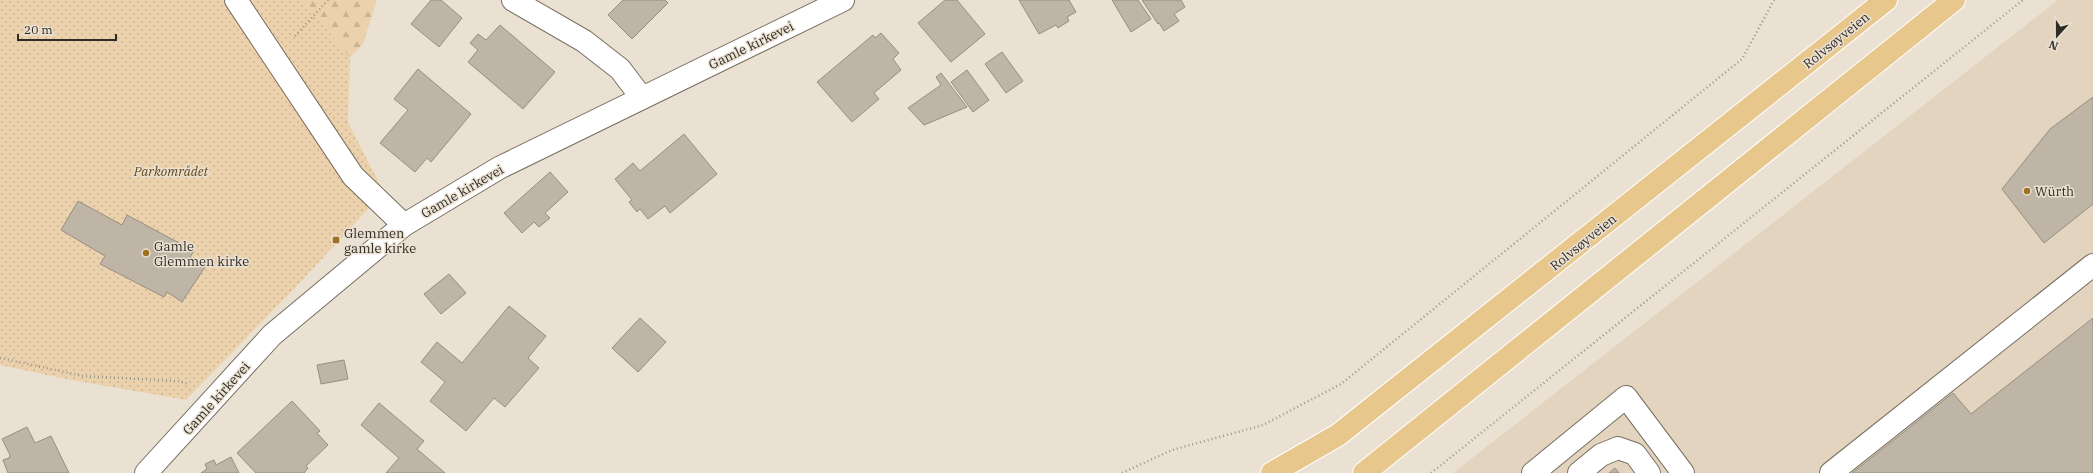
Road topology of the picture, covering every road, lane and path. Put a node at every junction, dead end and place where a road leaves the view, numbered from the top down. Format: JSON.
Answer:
{"nodes":[{"id":1,"x":236,"y":0,"type":"edge"},
{"id":2,"x":328,"y":0,"type":"edge"},
{"id":3,"x":513,"y":0,"type":"edge"},
{"id":4,"x":843,"y":0,"type":"edge"},
{"id":5,"x":1774,"y":0,"type":"edge"},
{"id":6,"x":1886,"y":0,"type":"edge"},
{"id":7,"x":1954,"y":0,"type":"edge"},
{"id":8,"x":2023,"y":0,"type":"edge"},
{"id":9,"x":318,"y":11,"type":"junction"},
{"id":10,"x":311,"y":13,"type":"dead end"},
{"id":11,"x":274,"y":58,"type":"junction"},
{"id":12,"x":642,"y":98,"type":"junction"},
{"id":13,"x":404,"y":225,"type":"junction"},
{"id":14,"x":2093,"y":265,"type":"edge"},
{"id":15,"x":0,"y":358,"type":"edge"},
{"id":16,"x":220,"y":393,"type":"junction"},
{"id":17,"x":146,"y":473,"type":"edge"},
{"id":18,"x":1122,"y":473,"type":"edge"},
{"id":19,"x":1272,"y":473,"type":"edge"},
{"id":20,"x":1364,"y":473,"type":"edge"},
{"id":21,"x":1431,"y":473,"type":"edge"},
{"id":22,"x":1533,"y":473,"type":"edge"},
{"id":23,"x":1579,"y":473,"type":"edge"},
{"id":24,"x":1649,"y":473,"type":"edge"},
{"id":25,"x":1683,"y":473,"type":"edge"},
{"id":26,"x":1831,"y":473,"type":"edge"}],
"edges":[{"from":1,"to":11,"type":"street"},
{"from":2,"to":9,"type":"path"},
{"from":3,"to":12,"type":"street"},
{"from":4,"to":12,"type":"street","name":"Gamle kirkevei"},
{"from":5,"to":18,"type":"path"},
{"from":6,"to":19,"type":"main road","name":"Rolvsøyveien"},
{"from":7,"to":20,"type":"main road"},
{"from":8,"to":21,"type":"path"},
{"from":9,"to":10,"type":"path"},
{"from":9,"to":11,"type":"path"},
{"from":11,"to":13,"type":"street"},
{"from":12,"to":13,"type":"street","name":"Gamle kirkevei"},
{"from":13,"to":16,"type":"street","name":"Gamle kirkevei"},
{"from":14,"to":26,"type":"street"},
{"from":15,"to":16,"type":"path"},
{"from":16,"to":17,"type":"street","name":"Gamle kirkevei"},
{"from":22,"to":25,"type":"street"},
{"from":23,"to":24,"type":"street"}]}
